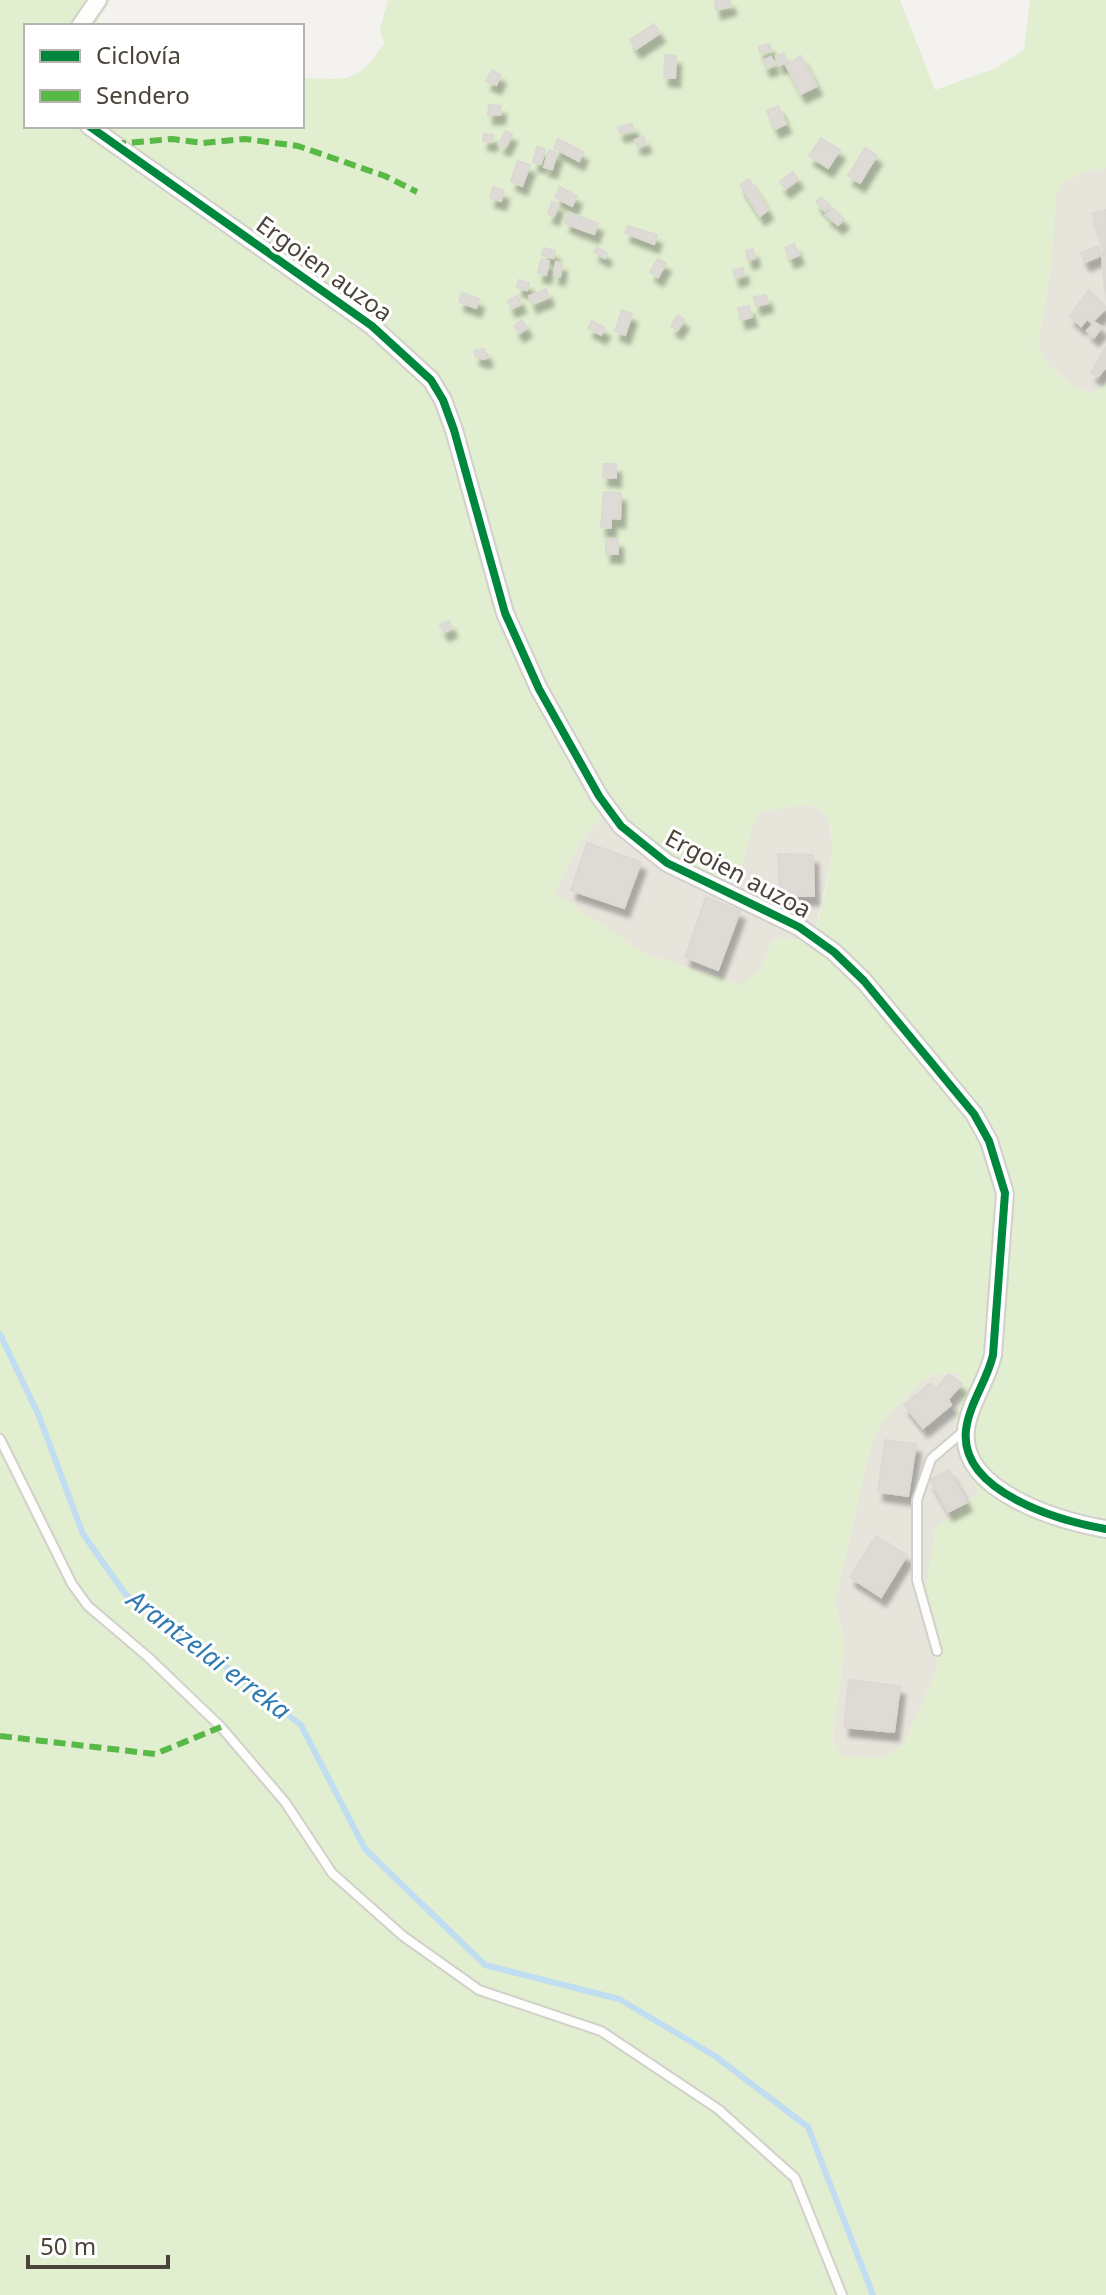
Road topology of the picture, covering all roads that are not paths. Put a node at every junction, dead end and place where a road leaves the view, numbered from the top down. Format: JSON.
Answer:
{"nodes":[{"id":1,"x":98,"y":0,"type":"edge"},
{"id":2,"x":81,"y":24,"type":"edge"},
{"id":3,"x":92,"y":128,"type":"edge"},
{"id":4,"x":966,"y":1430,"type":"junction"},
{"id":5,"x":0,"y":1439,"type":"edge"},
{"id":6,"x":1106,"y":1529,"type":"edge"},
{"id":7,"x":937,"y":1651,"type":"dead end"},
{"id":8,"x":842,"y":2295,"type":"edge"}],
"edges":[{"from":1,"to":2,"type":"street"},
{"from":3,"to":4,"type":"street","name":"Ergoien auzoa"},
{"from":4,"to":6,"type":"street"},
{"from":4,"to":7,"type":"lane"},
{"from":5,"to":8,"type":"lane"}]}
